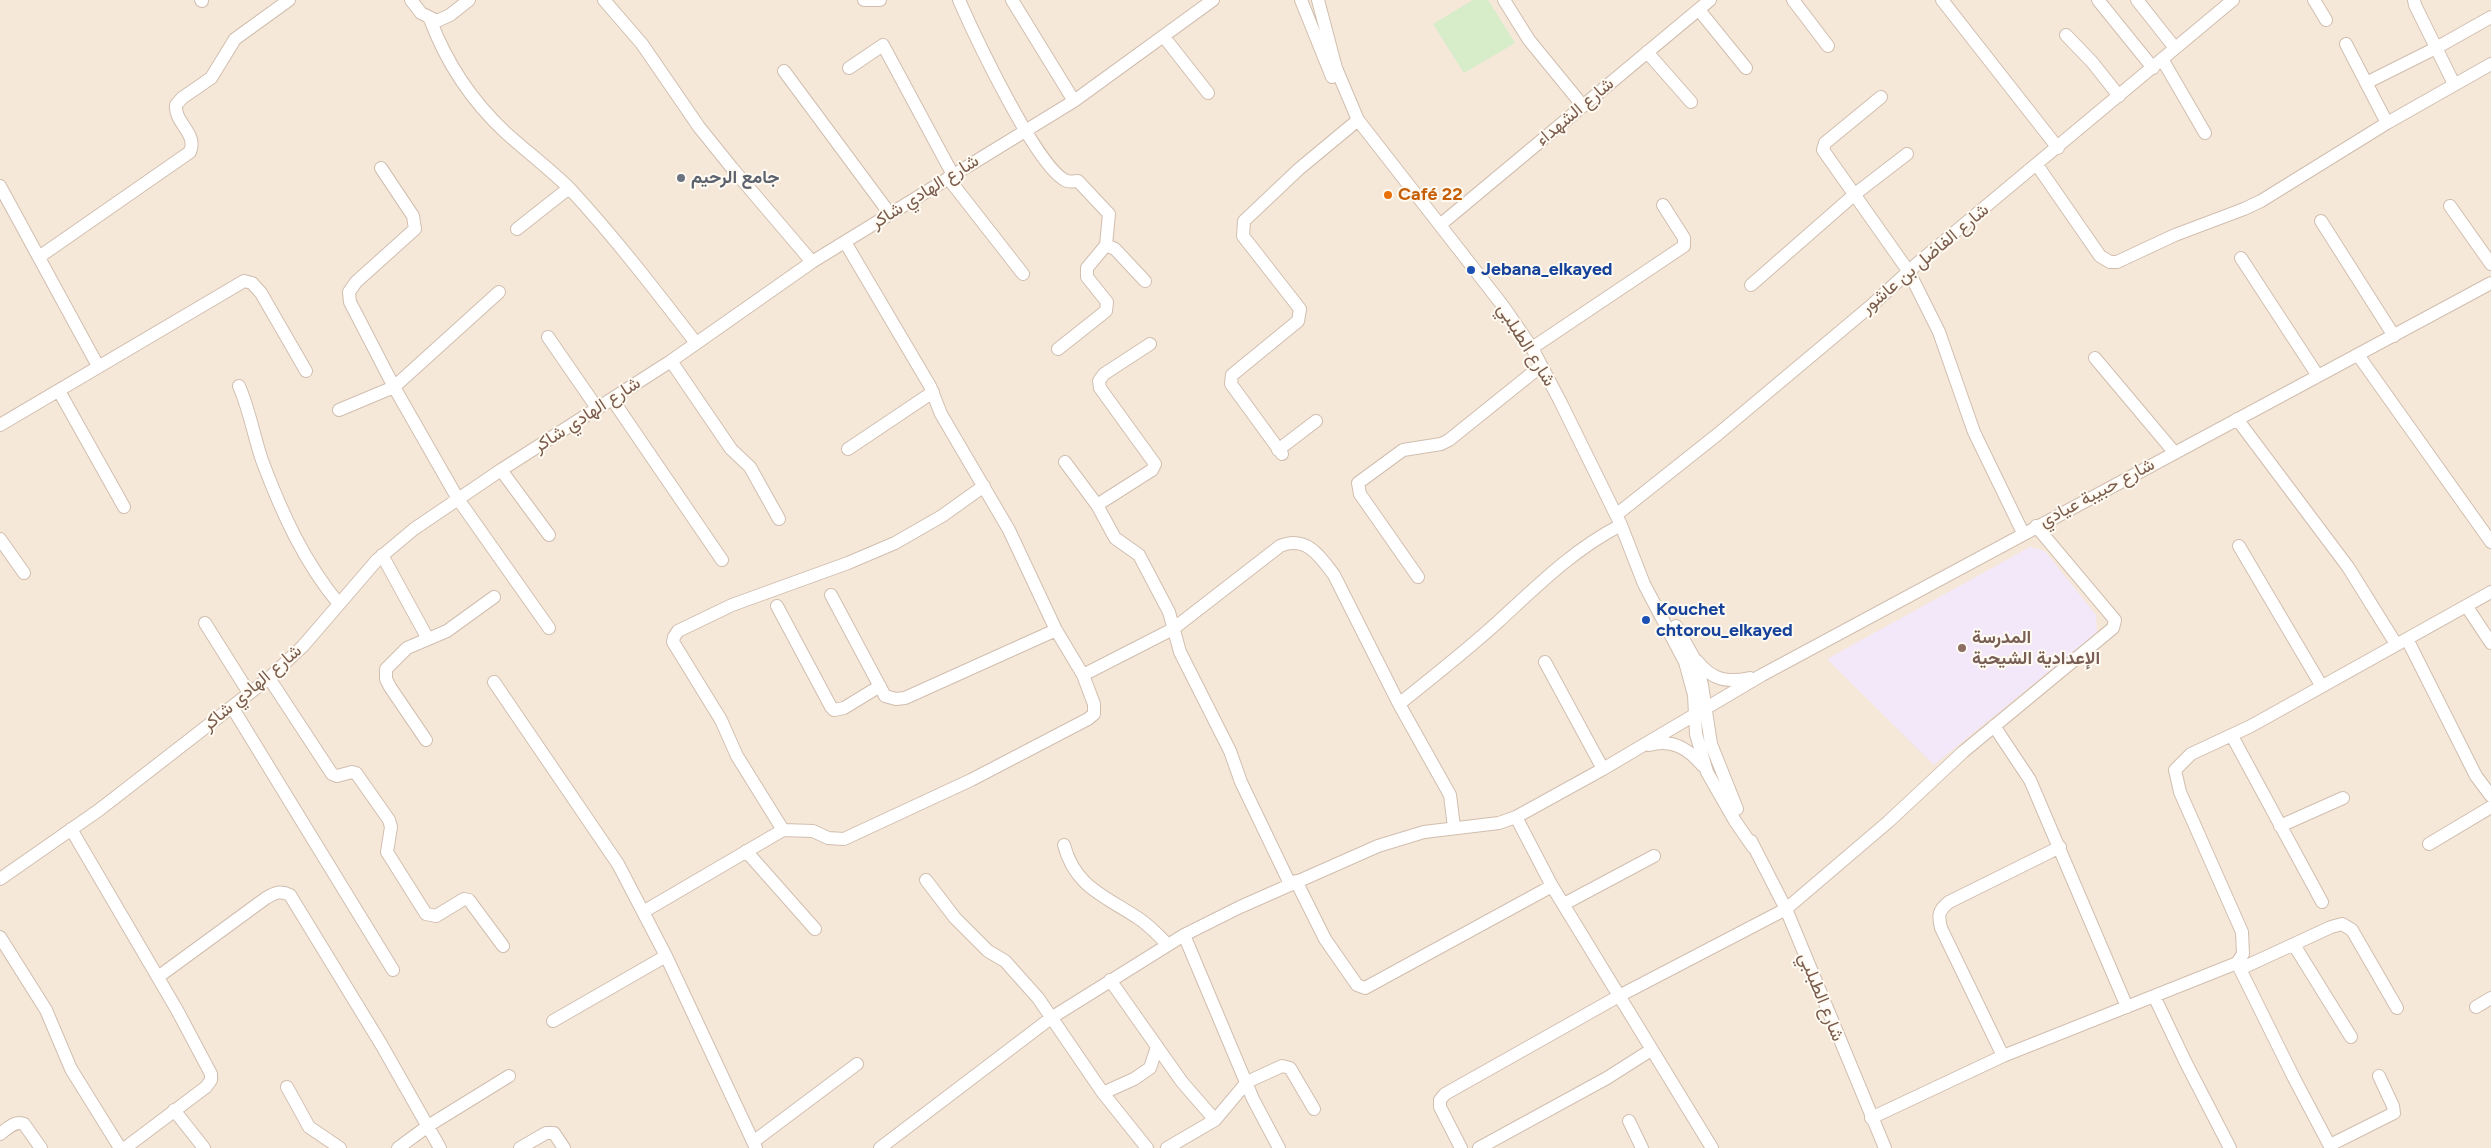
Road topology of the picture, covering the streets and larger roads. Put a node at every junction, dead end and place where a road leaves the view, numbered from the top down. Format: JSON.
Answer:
{"nodes":[{"id":1,"x":289,"y":0,"type":"edge"},
{"id":2,"x":411,"y":0,"type":"edge"},
{"id":3,"x":469,"y":0,"type":"edge"},
{"id":4,"x":604,"y":0,"type":"edge"},
{"id":5,"x":864,"y":0,"type":"edge"},
{"id":6,"x":880,"y":0,"type":"edge"},
{"id":7,"x":959,"y":0,"type":"edge"},
{"id":8,"x":1012,"y":0,"type":"edge"},
{"id":9,"x":1213,"y":0,"type":"edge"},
{"id":10,"x":1301,"y":0,"type":"edge"},
{"id":11,"x":1318,"y":0,"type":"edge"},
{"id":12,"x":1504,"y":0,"type":"edge"},
{"id":13,"x":1710,"y":0,"type":"edge"},
{"id":14,"x":1793,"y":0,"type":"edge"},
{"id":15,"x":1942,"y":0,"type":"edge"},
{"id":16,"x":2098,"y":0,"type":"edge"},
{"id":17,"x":2137,"y":0,"type":"edge"},
{"id":18,"x":2233,"y":0,"type":"edge"},
{"id":19,"x":2314,"y":0,"type":"edge"},
{"id":20,"x":2414,"y":0,"type":"edge"},
{"id":21,"x":1698,"y":10,"type":"junction"},
{"id":22,"x":2491,"y":17,"type":"edge"},
{"id":23,"x":430,"y":19,"type":"junction"},
{"id":24,"x":2326,"y":20,"type":"dead end"},
{"id":25,"x":2066,"y":35,"type":"dead end"},
{"id":26,"x":1164,"y":37,"type":"junction"},
{"id":27,"x":2346,"y":44,"type":"dead end"},
{"id":28,"x":1828,"y":46,"type":"dead end"},
{"id":29,"x":2175,"y":48,"type":"junction"},
{"id":30,"x":2436,"y":48,"type":"junction"},
{"id":31,"x":1647,"y":52,"type":"junction"},
{"id":32,"x":2157,"y":64,"type":"junction"},
{"id":33,"x":2491,"y":64,"type":"edge"},
{"id":34,"x":849,"y":68,"type":"dead end"},
{"id":35,"x":1746,"y":68,"type":"dead end"},
{"id":36,"x":784,"y":71,"type":"dead end"},
{"id":37,"x":2366,"y":83,"type":"junction"},
{"id":38,"x":2454,"y":84,"type":"junction"},
{"id":39,"x":1208,"y":93,"type":"dead end"},
{"id":40,"x":2119,"y":96,"type":"junction"},
{"id":41,"x":1881,"y":97,"type":"dead end"},
{"id":42,"x":1074,"y":101,"type":"junction"},
{"id":43,"x":1691,"y":102,"type":"dead end"},
{"id":44,"x":1583,"y":106,"type":"junction"},
{"id":45,"x":1356,"y":116,"type":"junction"},
{"id":46,"x":2386,"y":123,"type":"junction"},
{"id":47,"x":1026,"y":130,"type":"junction"},
{"id":48,"x":2204,"y":133,"type":"dead end"},
{"id":49,"x":2058,"y":148,"type":"junction"},
{"id":50,"x":1907,"y":154,"type":"dead end"},
{"id":51,"x":2037,"y":165,"type":"junction"},
{"id":52,"x":381,"y":168,"type":"dead end"},
{"id":53,"x":950,"y":176,"type":"junction"},
{"id":54,"x":0,"y":186,"type":"edge"},
{"id":55,"x":569,"y":188,"type":"junction"},
{"id":56,"x":1855,"y":194,"type":"junction"},
{"id":57,"x":1663,"y":205,"type":"dead end"},
{"id":58,"x":2450,"y":206,"type":"dead end"},
{"id":59,"x":890,"y":214,"type":"junction"},
{"id":60,"x":2321,"y":220,"type":"dead end"},
{"id":61,"x":1440,"y":225,"type":"junction"},
{"id":62,"x":516,"y":228,"type":"dead end"},
{"id":63,"x":845,"y":242,"type":"junction"},
{"id":64,"x":1106,"y":245,"type":"junction"},
{"id":65,"x":39,"y":257,"type":"junction"},
{"id":66,"x":2241,"y":258,"type":"dead end"},
{"id":67,"x":812,"y":262,"type":"junction"},
{"id":68,"x":2491,"y":264,"type":"edge"},
{"id":69,"x":1910,"y":272,"type":"junction"},
{"id":70,"x":1023,"y":274,"type":"dead end"},
{"id":71,"x":1145,"y":281,"type":"dead end"},
{"id":72,"x":2491,"y":283,"type":"edge"},
{"id":73,"x":1751,"y":285,"type":"dead end"},
{"id":74,"x":499,"y":292,"type":"dead end"},
{"id":75,"x":2394,"y":336,"type":"junction"},
{"id":76,"x":548,"y":337,"type":"dead end"},
{"id":77,"x":696,"y":343,"type":"junction"},
{"id":78,"x":1150,"y":344,"type":"dead end"},
{"id":79,"x":1532,"y":348,"type":"junction"},
{"id":80,"x":1058,"y":350,"type":"dead end"},
{"id":81,"x":2358,"y":355,"type":"junction"},
{"id":82,"x":2096,"y":358,"type":"dead end"},
{"id":83,"x":671,"y":361,"type":"junction"},
{"id":84,"x":98,"y":366,"type":"junction"},
{"id":85,"x":1541,"y":366,"type":"junction"},
{"id":86,"x":306,"y":371,"type":"dead end"},
{"id":87,"x":2318,"y":376,"type":"junction"},
{"id":88,"x":239,"y":386,"type":"dead end"},
{"id":89,"x":394,"y":387,"type":"junction"},
{"id":90,"x":59,"y":391,"type":"junction"},
{"id":91,"x":933,"y":392,"type":"junction"},
{"id":92,"x":612,"y":399,"type":"junction"},
{"id":93,"x":597,"y":408,"type":"junction"},
{"id":94,"x":339,"y":410,"type":"dead end"},
{"id":95,"x":2237,"y":419,"type":"junction"},
{"id":96,"x":1316,"y":421,"type":"dead end"},
{"id":97,"x":0,"y":425,"type":"edge"},
{"id":98,"x":848,"y":449,"type":"dead end"},
{"id":99,"x":2174,"y":452,"type":"junction"},
{"id":100,"x":1065,"y":462,"type":"dead end"},
{"id":101,"x":501,"y":470,"type":"junction"},
{"id":102,"x":984,"y":486,"type":"junction"},
{"id":103,"x":458,"y":499,"type":"junction"},
{"id":104,"x":1096,"y":505,"type":"junction"},
{"id":105,"x":124,"y":507,"type":"dead end"},
{"id":106,"x":780,"y":519,"type":"dead end"},
{"id":107,"x":1618,"y":520,"type":"junction"},
{"id":108,"x":2036,"y":526,"type":"junction"},
{"id":109,"x":2023,"y":533,"type":"junction"},
{"id":110,"x":549,"y":535,"type":"dead end"},
{"id":111,"x":0,"y":539,"type":"edge"},
{"id":112,"x":2491,"y":542,"type":"edge"},
{"id":113,"x":2239,"y":546,"type":"dead end"},
{"id":114,"x":1631,"y":548,"type":"junction"},
{"id":115,"x":382,"y":555,"type":"junction"},
{"id":116,"x":722,"y":560,"type":"dead end"},
{"id":117,"x":24,"y":573,"type":"dead end"},
{"id":118,"x":1418,"y":577,"type":"dead end"},
{"id":119,"x":2491,"y":592,"type":"edge"},
{"id":120,"x":831,"y":595,"type":"dead end"},
{"id":121,"x":494,"y":597,"type":"dead end"},
{"id":122,"x":339,"y":604,"type":"junction"},
{"id":123,"x":777,"y":606,"type":"dead end"},
{"id":124,"x":2467,"y":607,"type":"junction"},
{"id":125,"x":205,"y":623,"type":"dead end"},
{"id":126,"x":549,"y":628,"type":"dead end"},
{"id":127,"x":1056,"y":630,"type":"junction"},
{"id":128,"x":1173,"y":630,"type":"junction"},
{"id":129,"x":428,"y":638,"type":"junction"},
{"id":130,"x":2401,"y":642,"type":"junction"},
{"id":131,"x":2491,"y":643,"type":"edge"},
{"id":132,"x":1692,"y":654,"type":"junction"},
{"id":133,"x":1545,"y":662,"type":"dead end"},
{"id":134,"x":1083,"y":675,"type":"junction"},
{"id":135,"x":1762,"y":675,"type":"junction"},
{"id":136,"x":269,"y":678,"type":"junction"},
{"id":137,"x":494,"y":682,"type":"dead end"},
{"id":138,"x":2321,"y":685,"type":"junction"},
{"id":139,"x":880,"y":686,"type":"junction"},
{"id":140,"x":249,"y":693,"type":"junction"},
{"id":141,"x":1399,"y":704,"type":"junction"},
{"id":142,"x":232,"y":707,"type":"junction"},
{"id":143,"x":1706,"y":707,"type":"junction"},
{"id":144,"x":1695,"y":715,"type":"junction"},
{"id":145,"x":1994,"y":726,"type":"junction"},
{"id":146,"x":2232,"y":736,"type":"junction"},
{"id":147,"x":426,"y":740,"type":"dead end"},
{"id":148,"x":1640,"y":748,"type":"junction"},
{"id":149,"x":1603,"y":770,"type":"junction"},
{"id":150,"x":1707,"y":772,"type":"junction"},
{"id":151,"x":2491,"y":796,"type":"edge"},
{"id":152,"x":2343,"y":798,"type":"dead end"},
{"id":153,"x":2491,"y":807,"type":"edge"},
{"id":154,"x":1516,"y":817,"type":"junction"},
{"id":155,"x":2280,"y":826,"type":"junction"},
{"id":156,"x":1454,"y":827,"type":"junction"},
{"id":157,"x":71,"y":829,"type":"junction"},
{"id":158,"x":783,"y":830,"type":"junction"},
{"id":159,"x":2429,"y":844,"type":"dead end"},
{"id":160,"x":1064,"y":845,"type":"dead end"},
{"id":161,"x":1754,"y":847,"type":"junction"},
{"id":162,"x":2060,"y":847,"type":"junction"},
{"id":163,"x":746,"y":851,"type":"junction"},
{"id":164,"x":1654,"y":856,"type":"dead end"},
{"id":165,"x":0,"y":879,"type":"edge"},
{"id":166,"x":926,"y":880,"type":"dead end"},
{"id":167,"x":1293,"y":883,"type":"junction"},
{"id":168,"x":1552,"y":886,"type":"junction"},
{"id":169,"x":2322,"y":902,"type":"dead end"},
{"id":170,"x":1564,"y":904,"type":"junction"},
{"id":171,"x":1786,"y":910,"type":"junction"},
{"id":172,"x":643,"y":912,"type":"junction"},
{"id":173,"x":815,"y":929,"type":"dead end"},
{"id":174,"x":1184,"y":935,"type":"junction"},
{"id":175,"x":0,"y":937,"type":"edge"},
{"id":176,"x":1167,"y":944,"type":"junction"},
{"id":177,"x":2294,"y":945,"type":"junction"},
{"id":178,"x":503,"y":946,"type":"dead end"},
{"id":179,"x":666,"y":956,"type":"junction"},
{"id":180,"x":2238,"y":966,"type":"junction"},
{"id":181,"x":393,"y":970,"type":"dead end"},
{"id":182,"x":158,"y":976,"type":"junction"},
{"id":183,"x":1110,"y":980,"type":"junction"},
{"id":184,"x":1619,"y":996,"type":"junction"},
{"id":185,"x":2154,"y":996,"type":"junction"},
{"id":186,"x":2491,"y":998,"type":"edge"},
{"id":187,"x":2127,"y":1007,"type":"junction"},
{"id":188,"x":2476,"y":1007,"type":"dead end"},
{"id":189,"x":2398,"y":1008,"type":"dead end"},
{"id":190,"x":1051,"y":1018,"type":"junction"},
{"id":191,"x":553,"y":1021,"type":"dead end"},
{"id":192,"x":2351,"y":1037,"type":"dead end"},
{"id":193,"x":1157,"y":1047,"type":"junction"},
{"id":194,"x":1650,"y":1050,"type":"junction"},
{"id":195,"x":2003,"y":1056,"type":"junction"},
{"id":196,"x":857,"y":1064,"type":"dead end"},
{"id":197,"x":509,"y":1076,"type":"dead end"},
{"id":198,"x":2379,"y":1076,"type":"dead end"},
{"id":199,"x":1246,"y":1082,"type":"junction"},
{"id":200,"x":287,"y":1087,"type":"dead end"},
{"id":201,"x":1103,"y":1093,"type":"junction"},
{"id":202,"x":1314,"y":1109,"type":"dead end"},
{"id":203,"x":174,"y":1110,"type":"junction"},
{"id":204,"x":1871,"y":1118,"type":"junction"},
{"id":205,"x":1215,"y":1120,"type":"junction"},
{"id":206,"x":1629,"y":1121,"type":"dead end"},
{"id":207,"x":428,"y":1126,"type":"junction"},
{"id":208,"x":0,"y":1134,"type":"edge"},
{"id":209,"x":754,"y":1145,"type":"edge"},
{"id":210,"x":2330,"y":1147,"type":"edge"},
{"id":211,"x":40,"y":1148,"type":"edge"},
{"id":212,"x":120,"y":1148,"type":"edge"},
{"id":213,"x":125,"y":1148,"type":"edge"},
{"id":214,"x":204,"y":1148,"type":"edge"},
{"id":215,"x":340,"y":1148,"type":"edge"},
{"id":216,"x":398,"y":1148,"type":"edge"},
{"id":217,"x":440,"y":1148,"type":"edge"},
{"id":218,"x":520,"y":1148,"type":"edge"},
{"id":219,"x":564,"y":1148,"type":"edge"},
{"id":220,"x":880,"y":1148,"type":"edge"},
{"id":221,"x":1147,"y":1148,"type":"edge"},
{"id":222,"x":1167,"y":1148,"type":"edge"},
{"id":223,"x":1279,"y":1148,"type":"edge"},
{"id":224,"x":1461,"y":1148,"type":"edge"},
{"id":225,"x":1479,"y":1148,"type":"edge"},
{"id":226,"x":1642,"y":1148,"type":"edge"},
{"id":227,"x":1712,"y":1148,"type":"edge"},
{"id":228,"x":1885,"y":1148,"type":"edge"},
{"id":229,"x":2230,"y":1148,"type":"edge"}],
"edges":[{"from":1,"to":65,"type":"street"},
{"from":2,"to":23,"type":"street"},
{"from":3,"to":23,"type":"street"},
{"from":4,"to":67,"type":"street"},
{"from":5,"to":6,"type":"street"},
{"from":7,"to":47,"type":"street"},
{"from":8,"to":42,"type":"street"},
{"from":9,"to":26,"type":"street","name":"شارع الهادي شاكر"},
{"from":10,"to":45,"type":"street","name":"شارع الطبلبي"},
{"from":11,"to":45,"type":"street","name":"شارع الطبلبي"},
{"from":12,"to":44,"type":"street"},
{"from":13,"to":21,"type":"street","name":"شارع الشهداء"},
{"from":14,"to":28,"type":"street"},
{"from":15,"to":49,"type":"street"},
{"from":16,"to":32,"type":"street"},
{"from":17,"to":29,"type":"street"},
{"from":18,"to":29,"type":"street","name":"شارع الفاضل بن عاشور"},
{"from":19,"to":24,"type":"street"},
{"from":20,"to":30,"type":"street"},
{"from":21,"to":31,"type":"street","name":"شارع الشهداء"},
{"from":21,"to":35,"type":"street"},
{"from":22,"to":30,"type":"street"},
{"from":23,"to":55,"type":"street"},
{"from":25,"to":40,"type":"street"},
{"from":26,"to":39,"type":"street"},
{"from":26,"to":42,"type":"street","name":"شارع الهادي شاكر"},
{"from":27,"to":37,"type":"street"},
{"from":29,"to":32,"type":"street","name":"شارع الفاضل بن عاشور"},
{"from":30,"to":37,"type":"street"},
{"from":30,"to":38,"type":"street"},
{"from":31,"to":43,"type":"street"},
{"from":31,"to":44,"type":"street","name":"شارع الشهداء"},
{"from":32,"to":40,"type":"street","name":"شارع الفاضل بن عاشور"},
{"from":32,"to":48,"type":"street"},
{"from":33,"to":38,"type":"street"},
{"from":34,"to":53,"type":"street"},
{"from":36,"to":59,"type":"street"},
{"from":37,"to":46,"type":"street"},
{"from":38,"to":46,"type":"street"},
{"from":40,"to":49,"type":"street","name":"شارع الفاضل بن عاشور"},
{"from":41,"to":56,"type":"street"},
{"from":42,"to":47,"type":"street","name":"شارع الهادي شاكر"},
{"from":44,"to":61,"type":"street","name":"شارع الشهداء"},
{"from":45,"to":61,"type":"street","name":"شارع الطبلبي"},
{"from":45,"to":96,"type":"street"},
{"from":46,"to":51,"type":"street"},
{"from":47,"to":53,"type":"street","name":"شارع الهادي شاكر"},
{"from":47,"to":64,"type":"street"},
{"from":49,"to":51,"type":"street","name":"شارع الفاضل بن عاشور"},
{"from":50,"to":56,"type":"street"},
{"from":51,"to":69,"type":"street","name":"شارع الفاضل بن عاشور"},
{"from":52,"to":89,"type":"street"},
{"from":53,"to":59,"type":"street","name":"شارع الهادي شاكر"},
{"from":53,"to":70,"type":"street"},
{"from":54,"to":65,"type":"street"},
{"from":55,"to":62,"type":"street"},
{"from":55,"to":77,"type":"street"},
{"from":56,"to":69,"type":"street"},
{"from":56,"to":73,"type":"street"},
{"from":57,"to":79,"type":"street"},
{"from":58,"to":68,"type":"street"},
{"from":59,"to":63,"type":"street","name":"شارع الهادي شاكر"},
{"from":60,"to":75,"type":"street"},
{"from":61,"to":79,"type":"street","name":"شارع الطبلبي"},
{"from":63,"to":67,"type":"street","name":"شارع الهادي شاكر"},
{"from":63,"to":91,"type":"street"},
{"from":64,"to":71,"type":"street"},
{"from":64,"to":80,"type":"street"},
{"from":65,"to":84,"type":"street"},
{"from":66,"to":87,"type":"street"},
{"from":67,"to":77,"type":"street","name":"شارع الهادي شاكر"},
{"from":69,"to":107,"type":"street","name":"شارع الفاضل بن عاشور"},
{"from":69,"to":109,"type":"street"},
{"from":72,"to":75,"type":"street","name":"شارع حبيبة عيادي"},
{"from":74,"to":89,"type":"street"},
{"from":75,"to":81,"type":"street","name":"شارع حبيبة عيادي"},
{"from":76,"to":93,"type":"street"},
{"from":77,"to":83,"type":"street","name":"شارع الهادي شاكر"},
{"from":78,"to":104,"type":"street"},
{"from":79,"to":85,"type":"street","name":"شارع الطبلبي"},
{"from":81,"to":87,"type":"street","name":"شارع حبيبة عيادي"},
{"from":81,"to":112,"type":"street"},
{"from":82,"to":99,"type":"street"},
{"from":83,"to":92,"type":"street","name":"شارع الهادي شاكر"},
{"from":83,"to":106,"type":"street"},
{"from":84,"to":86,"type":"street"},
{"from":84,"to":90,"type":"street"},
{"from":85,"to":107,"type":"street","name":"شارع الطبلبي"},
{"from":85,"to":118,"type":"street"},
{"from":87,"to":95,"type":"street","name":"شارع حبيبة عيادي"},
{"from":88,"to":122,"type":"street"},
{"from":89,"to":94,"type":"street"},
{"from":89,"to":103,"type":"street"},
{"from":90,"to":97,"type":"street"},
{"from":90,"to":105,"type":"street"},
{"from":91,"to":98,"type":"street"},
{"from":91,"to":102,"type":"street"},
{"from":92,"to":93,"type":"street","name":"شارع الهادي شاكر"},
{"from":92,"to":116,"type":"street"},
{"from":93,"to":101,"type":"street","name":"شارع الهادي شاكر"},
{"from":95,"to":99,"type":"street","name":"شارع حبيبة عيادي"},
{"from":95,"to":130,"type":"street"},
{"from":99,"to":108,"type":"street","name":"شارع حبيبة عيادي"},
{"from":100,"to":104,"type":"street"},
{"from":101,"to":103,"type":"street","name":"شارع الهادي شاكر"},
{"from":101,"to":110,"type":"street"},
{"from":102,"to":127,"type":"street"},
{"from":102,"to":158,"type":"street"},
{"from":103,"to":115,"type":"street","name":"شارع الهادي شاكر"},
{"from":103,"to":126,"type":"street"},
{"from":104,"to":128,"type":"street"},
{"from":107,"to":114,"type":"street","name":"شارع الطبلبي"},
{"from":107,"to":141,"type":"street","name":"شارع الفاضل بن عاشور"},
{"from":108,"to":109,"type":"street","name":"شارع حبيبة عيادي"},
{"from":108,"to":145,"type":"street"},
{"from":109,"to":135,"type":"street","name":"شارع حبيبة عيادي"},
{"from":111,"to":117,"type":"street"},
{"from":113,"to":138,"type":"street"},
{"from":114,"to":132,"type":"street","name":"شارع الطبلبي"},
{"from":114,"to":144,"type":"street","name":"شارع الطبلبي"},
{"from":115,"to":122,"type":"street","name":"شارع الهادي شاكر"},
{"from":115,"to":129,"type":"street"},
{"from":119,"to":124,"type":"street"},
{"from":120,"to":139,"type":"street"},
{"from":121,"to":129,"type":"street"},
{"from":122,"to":136,"type":"street","name":"شارع الهادي شاكر"},
{"from":123,"to":139,"type":"street"},
{"from":124,"to":130,"type":"street"},
{"from":124,"to":131,"type":"street"},
{"from":125,"to":140,"type":"street"},
{"from":127,"to":134,"type":"street"},
{"from":127,"to":139,"type":"street"},
{"from":128,"to":134,"type":"street"},
{"from":128,"to":141,"type":"street"},
{"from":128,"to":167,"type":"street"},
{"from":129,"to":147,"type":"street"},
{"from":130,"to":138,"type":"street"},
{"from":130,"to":151,"type":"street"},
{"from":132,"to":135,"type":"street"},
{"from":132,"to":143,"type":"street","name":"شارع الطبلبي"},
{"from":133,"to":149,"type":"street"},
{"from":134,"to":158,"type":"street"},
{"from":135,"to":143,"type":"street","name":"شارع حبيبة عيادي"},
{"from":136,"to":140,"type":"street","name":"شارع الهادي شاكر"},
{"from":136,"to":178,"type":"street"},
{"from":137,"to":172,"type":"street"},
{"from":138,"to":146,"type":"street"},
{"from":140,"to":142,"type":"street","name":"شارع الهادي شاكر"},
{"from":141,"to":156,"type":"street"},
{"from":142,"to":157,"type":"street","name":"شارع الهادي شاكر"},
{"from":142,"to":181,"type":"street"},
{"from":143,"to":144,"type":"street","name":"شارع حبيبة عيادي"},
{"from":143,"to":161,"type":"street","name":"شارع الطبلبي"},
{"from":144,"to":148,"type":"street","name":"شارع حبيبة عيادي"},
{"from":144,"to":150,"type":"street","name":"شارع الطبلبي"},
{"from":145,"to":162,"type":"street"},
{"from":145,"to":171,"type":"street"},
{"from":146,"to":155,"type":"street"},
{"from":146,"to":180,"type":"street"},
{"from":148,"to":149,"type":"street","name":"شارع حبيبة عيادي"},
{"from":148,"to":150,"type":"street"},
{"from":149,"to":154,"type":"street","name":"شارع حبيبة عيادي"},
{"from":150,"to":161,"type":"street","name":"شارع الطبلبي"},
{"from":152,"to":155,"type":"street"},
{"from":153,"to":159,"type":"street"},
{"from":154,"to":156,"type":"street","name":"شارع حبيبة عيادي"},
{"from":154,"to":168,"type":"street"},
{"from":155,"to":169,"type":"street"},
{"from":156,"to":167,"type":"street","name":"شارع حبيبة عيادي"},
{"from":157,"to":165,"type":"street","name":"شارع الهادي شاكر"},
{"from":157,"to":182,"type":"street"},
{"from":158,"to":163,"type":"street"},
{"from":160,"to":176,"type":"street"},
{"from":161,"to":171,"type":"street","name":"شارع الطبلبي"},
{"from":162,"to":187,"type":"street"},
{"from":162,"to":195,"type":"street"},
{"from":163,"to":172,"type":"street"},
{"from":163,"to":173,"type":"street"},
{"from":164,"to":170,"type":"street"},
{"from":166,"to":190,"type":"street"},
{"from":167,"to":168,"type":"street"},
{"from":167,"to":174,"type":"street","name":"شارع حبيبة عيادي"},
{"from":168,"to":170,"type":"street"},
{"from":170,"to":184,"type":"street"},
{"from":171,"to":184,"type":"street"},
{"from":171,"to":204,"type":"street","name":"شارع الطبلبي"},
{"from":172,"to":179,"type":"street"},
{"from":174,"to":176,"type":"street","name":"شارع حبيبة عيادي"},
{"from":174,"to":199,"type":"street"},
{"from":175,"to":212,"type":"street"},
{"from":176,"to":183,"type":"street","name":"شارع حبيبة عيادي"},
{"from":177,"to":180,"type":"street"},
{"from":177,"to":189,"type":"street"},
{"from":177,"to":192,"type":"street"},
{"from":179,"to":191,"type":"street"},
{"from":179,"to":209,"type":"street"},
{"from":180,"to":185,"type":"street"},
{"from":180,"to":210,"type":"street"},
{"from":182,"to":203,"type":"street"},
{"from":182,"to":207,"type":"street"},
{"from":183,"to":190,"type":"street","name":"شارع حبيبة عيادي"},
{"from":183,"to":193,"type":"street"},
{"from":184,"to":194,"type":"street"},
{"from":184,"to":224,"type":"street"},
{"from":185,"to":187,"type":"street"},
{"from":185,"to":229,"type":"street"},
{"from":186,"to":188,"type":"street"},
{"from":187,"to":195,"type":"street"},
{"from":190,"to":201,"type":"street"},
{"from":190,"to":220,"type":"street","name":"شارع حبيبة عيادي"},
{"from":193,"to":201,"type":"street"},
{"from":193,"to":205,"type":"street"},
{"from":194,"to":225,"type":"street"},
{"from":194,"to":227,"type":"street"},
{"from":195,"to":204,"type":"street"},
{"from":196,"to":209,"type":"street"},
{"from":197,"to":207,"type":"street"},
{"from":198,"to":210,"type":"street"},
{"from":199,"to":202,"type":"street"},
{"from":199,"to":205,"type":"street"},
{"from":199,"to":223,"type":"street"},
{"from":200,"to":215,"type":"street"},
{"from":201,"to":221,"type":"street"},
{"from":203,"to":213,"type":"street"},
{"from":203,"to":214,"type":"street"},
{"from":204,"to":228,"type":"street","name":"شارع الطبلبي"},
{"from":205,"to":222,"type":"street"},
{"from":206,"to":226,"type":"street"},
{"from":207,"to":216,"type":"street"},
{"from":207,"to":217,"type":"street"},
{"from":208,"to":211,"type":"street"},
{"from":218,"to":219,"type":"street"}]}
